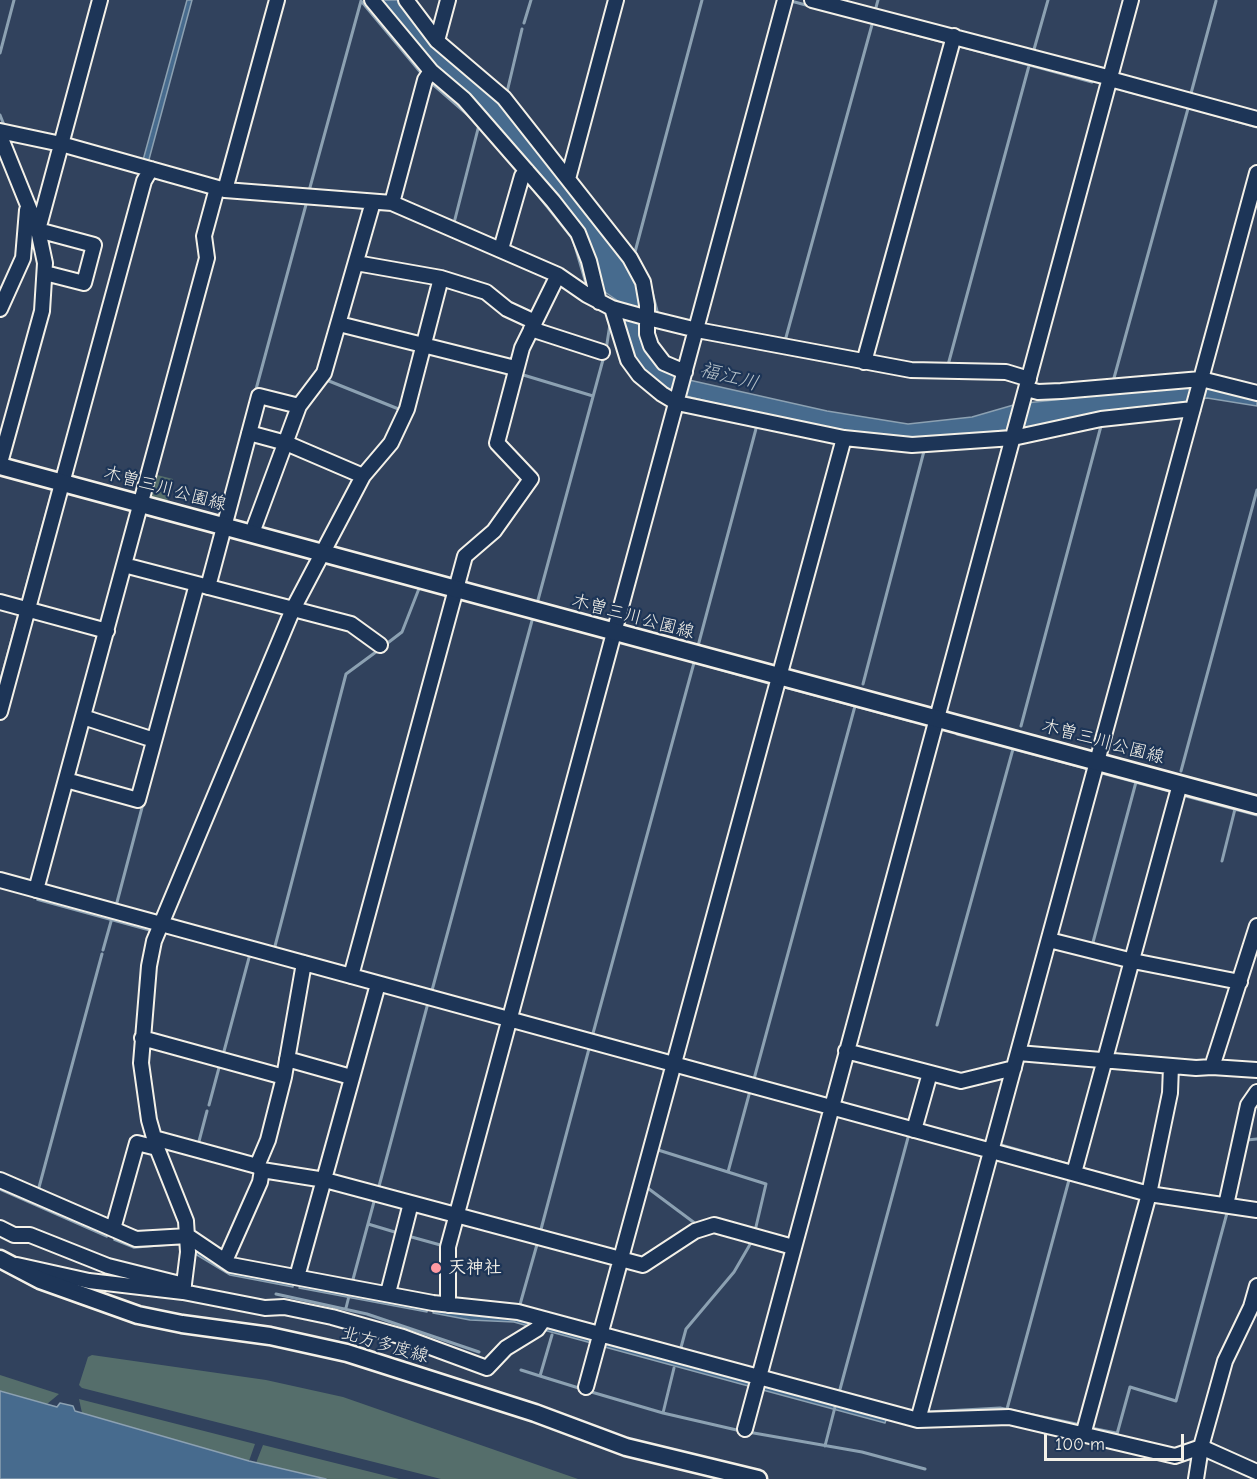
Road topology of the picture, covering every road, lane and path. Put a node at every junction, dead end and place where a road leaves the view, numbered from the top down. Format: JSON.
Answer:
{"nodes":[{"id":1,"x":100,"y":0,"type":"edge"},
{"id":2,"x":277,"y":0,"type":"edge"},
{"id":3,"x":372,"y":0,"type":"edge"},
{"id":4,"x":406,"y":0,"type":"edge"},
{"id":5,"x":448,"y":0,"type":"edge"},
{"id":6,"x":616,"y":0,"type":"edge"},
{"id":7,"x":785,"y":0,"type":"edge"},
{"id":8,"x":812,"y":0,"type":"edge"},
{"id":9,"x":1131,"y":0,"type":"edge"},
{"id":10,"x":954,"y":36,"type":"junction"},
{"id":11,"x":437,"y":42,"type":"junction"},
{"id":12,"x":431,"y":71,"type":"junction"},
{"id":13,"x":1111,"y":78,"type":"junction"},
{"id":14,"x":1257,"y":119,"type":"edge"},
{"id":15,"x":0,"y":131,"type":"edge"},
{"id":16,"x":0,"y":136,"type":"edge"},
{"id":17,"x":61,"y":144,"type":"junction"},
{"id":18,"x":4,"y":156,"type":"edge"},
{"id":19,"x":147,"y":168,"type":"junction"},
{"id":20,"x":527,"y":171,"type":"junction"},
{"id":21,"x":1257,"y":173,"type":"edge"},
{"id":22,"x":568,"y":178,"type":"junction"},
{"id":23,"x":221,"y":189,"type":"junction"},
{"id":24,"x":373,"y":202,"type":"junction"},
{"id":25,"x":392,"y":203,"type":"junction"},
{"id":26,"x":27,"y":208,"type":"junction"},
{"id":27,"x":38,"y":230,"type":"junction"},
{"id":28,"x":501,"y":249,"type":"junction"},
{"id":29,"x":356,"y":263,"type":"junction"},
{"id":30,"x":45,"y":273,"type":"junction"},
{"id":31,"x":558,"y":275,"type":"junction"},
{"id":32,"x":441,"y":278,"type":"junction"},
{"id":33,"x":599,"y":302,"type":"junction"},
{"id":34,"x":0,"y":309,"type":"edge"},
{"id":35,"x":614,"y":309,"type":"junction"},
{"id":36,"x":647,"y":318,"type":"junction"},
{"id":37,"x":339,"y":324,"type":"junction"},
{"id":38,"x":533,"y":326,"type":"junction"},
{"id":39,"x":697,"y":330,"type":"junction"},
{"id":40,"x":424,"y":346,"type":"junction"},
{"id":41,"x":602,"y":352,"type":"dead end"},
{"id":42,"x":864,"y":362,"type":"junction"},
{"id":43,"x":515,"y":368,"type":"junction"},
{"id":44,"x":685,"y":374,"type":"junction"},
{"id":45,"x":1201,"y":381,"type":"junction"},
{"id":46,"x":1027,"y":389,"type":"junction"},
{"id":47,"x":1257,"y":393,"type":"edge"},
{"id":48,"x":678,"y":401,"type":"junction"},
{"id":49,"x":300,"y":406,"type":"junction"},
{"id":50,"x":1193,"y":407,"type":"junction"},
{"id":51,"x":249,"y":433,"type":"junction"},
{"id":52,"x":1014,"y":436,"type":"junction"},
{"id":53,"x":844,"y":438,"type":"junction"},
{"id":54,"x":286,"y":443,"type":"junction"},
{"id":55,"x":0,"y":464,"type":"edge"},
{"id":56,"x":363,"y":476,"type":"junction"},
{"id":57,"x":62,"y":482,"type":"junction"},
{"id":58,"x":140,"y":502,"type":"junction"},
{"id":59,"x":225,"y":526,"type":"junction"},
{"id":60,"x":252,"y":534,"type":"junction"},
{"id":61,"x":322,"y":552,"type":"junction"},
{"id":62,"x":124,"y":565,"type":"junction"},
{"id":63,"x":203,"y":585,"type":"junction"},
{"id":64,"x":456,"y":589,"type":"junction"},
{"id":65,"x":0,"y":602,"type":"edge"},
{"id":66,"x":24,"y":609,"type":"junction"},
{"id":67,"x":293,"y":609,"type":"junction"},
{"id":68,"x":106,"y":631,"type":"junction"},
{"id":69,"x":614,"y":632,"type":"junction"},
{"id":70,"x":380,"y":645,"type":"dead end"},
{"id":71,"x":779,"y":675,"type":"junction"},
{"id":72,"x":0,"y":712,"type":"edge"},
{"id":73,"x":83,"y":717,"type":"junction"},
{"id":74,"x":939,"y":717,"type":"junction"},
{"id":75,"x":154,"y":740,"type":"junction"},
{"id":76,"x":1097,"y":761,"type":"junction"},
{"id":77,"x":66,"y":780,"type":"junction"},
{"id":78,"x":1180,"y":784,"type":"junction"},
{"id":79,"x":1257,"y":805,"type":"edge"},
{"id":80,"x":0,"y":880,"type":"edge"},
{"id":81,"x":36,"y":890,"type":"junction"},
{"id":82,"x":161,"y":925,"type":"junction"},
{"id":83,"x":1257,"y":926,"type":"edge"},
{"id":84,"x":1049,"y":940,"type":"junction"},
{"id":85,"x":1133,"y":961,"type":"junction"},
{"id":86,"x":303,"y":963,"type":"junction"},
{"id":87,"x":351,"y":976,"type":"junction"},
{"id":88,"x":1240,"y":982,"type":"junction"},
{"id":89,"x":378,"y":984,"type":"junction"},
{"id":90,"x":509,"y":1019,"type":"junction"},
{"id":91,"x":142,"y":1038,"type":"junction"},
{"id":92,"x":846,"y":1051,"type":"junction"},
{"id":93,"x":1018,"y":1053,"type":"junction"},
{"id":94,"x":287,"y":1059,"type":"junction"},
{"id":95,"x":1105,"y":1061,"type":"junction"},
{"id":96,"x":675,"y":1064,"type":"junction"},
{"id":97,"x":1171,"y":1066,"type":"junction"},
{"id":98,"x":1212,"y":1066,"type":"junction"},
{"id":99,"x":1014,"y":1068,"type":"junction"},
{"id":100,"x":1257,"y":1070,"type":"edge"},
{"id":101,"x":930,"y":1073,"type":"junction"},
{"id":102,"x":284,"y":1077,"type":"junction"},
{"id":103,"x":351,"y":1077,"type":"junction"},
{"id":104,"x":1257,"y":1092,"type":"edge"},
{"id":105,"x":830,"y":1107,"type":"junction"},
{"id":106,"x":914,"y":1130,"type":"junction"},
{"id":107,"x":156,"y":1143,"type":"junction"},
{"id":108,"x":991,"y":1151,"type":"junction"},
{"id":109,"x":260,"y":1168,"type":"junction"},
{"id":110,"x":1074,"y":1173,"type":"junction"},
{"id":111,"x":0,"y":1180,"type":"edge"},
{"id":112,"x":325,"y":1180,"type":"junction"},
{"id":113,"x":1149,"y":1194,"type":"junction"},
{"id":114,"x":411,"y":1203,"type":"junction"},
{"id":115,"x":1226,"y":1205,"type":"junction"},
{"id":116,"x":1257,"y":1210,"type":"edge"},
{"id":117,"x":456,"y":1214,"type":"junction"},
{"id":118,"x":0,"y":1228,"type":"edge"},
{"id":119,"x":113,"y":1229,"type":"junction"},
{"id":120,"x":188,"y":1236,"type":"junction"},
{"id":121,"x":793,"y":1246,"type":"junction"},
{"id":122,"x":621,"y":1260,"type":"junction"},
{"id":123,"x":225,"y":1261,"type":"junction"},
{"id":124,"x":4,"y":1262,"type":"edge"},
{"id":125,"x":297,"y":1277,"type":"junction"},
{"id":126,"x":1257,"y":1286,"type":"edge"},
{"id":127,"x":183,"y":1289,"type":"junction"},
{"id":128,"x":388,"y":1293,"type":"junction"},
{"id":129,"x":448,"y":1305,"type":"junction"},
{"id":130,"x":544,"y":1319,"type":"junction"},
{"id":131,"x":600,"y":1335,"type":"junction"},
{"id":132,"x":757,"y":1378,"type":"junction"},
{"id":133,"x":586,"y":1388,"type":"dead end"},
{"id":134,"x":918,"y":1420,"type":"junction"},
{"id":135,"x":1085,"y":1429,"type":"junction"},
{"id":136,"x":745,"y":1430,"type":"dead end"},
{"id":137,"x":1201,"y":1447,"type":"junction"},
{"id":138,"x":1257,"y":1472,"type":"edge"},
{"id":139,"x":758,"y":1479,"type":"edge"},
{"id":140,"x":1196,"y":1479,"type":"edge"}],
"edges":[{"from":1,"to":17,"type":"street"},
{"from":2,"to":23,"type":"street"},
{"from":3,"to":12,"type":"street"},
{"from":4,"to":11,"type":"street"},
{"from":5,"to":11,"type":"street"},
{"from":6,"to":22,"type":"street"},
{"from":7,"to":39,"type":"street"},
{"from":8,"to":10,"type":"street"},
{"from":9,"to":13,"type":"street"},
{"from":10,"to":13,"type":"street"},
{"from":10,"to":42,"type":"street"},
{"from":11,"to":22,"type":"street"},
{"from":12,"to":20,"type":"street"},
{"from":12,"to":25,"type":"street"},
{"from":13,"to":14,"type":"street"},
{"from":13,"to":46,"type":"street"},
{"from":15,"to":17,"type":"street"},
{"from":16,"to":18,"type":"street"},
{"from":17,"to":19,"type":"street"},
{"from":17,"to":27,"type":"street"},
{"from":18,"to":26,"type":"street"},
{"from":19,"to":23,"type":"street"},
{"from":19,"to":57,"type":"street"},
{"from":20,"to":28,"type":"street"},
{"from":20,"to":33,"type":"street"},
{"from":21,"to":45,"type":"street"},
{"from":22,"to":36,"type":"street"},
{"from":23,"to":24,"type":"street"},
{"from":23,"to":58,"type":"street"},
{"from":24,"to":25,"type":"street"},
{"from":24,"to":29,"type":"street"},
{"from":25,"to":28,"type":"street"},
{"from":26,"to":27,"type":"street"},
{"from":26,"to":34,"type":"street"},
{"from":27,"to":30,"type":"street"},
{"from":27,"to":30,"type":"street"},
{"from":28,"to":31,"type":"street"},
{"from":29,"to":32,"type":"street"},
{"from":29,"to":37,"type":"street"},
{"from":30,"to":55,"type":"street"},
{"from":31,"to":33,"type":"street"},
{"from":31,"to":38,"type":"street"},
{"from":32,"to":38,"type":"street"},
{"from":32,"to":40,"type":"street"},
{"from":33,"to":35,"type":"street"},
{"from":35,"to":36,"type":"street"},
{"from":35,"to":48,"type":"street"},
{"from":36,"to":39,"type":"street"},
{"from":36,"to":44,"type":"street"},
{"from":37,"to":40,"type":"street"},
{"from":37,"to":49,"type":"street"},
{"from":38,"to":41,"type":"street"},
{"from":38,"to":43,"type":"street"},
{"from":39,"to":42,"type":"street"},
{"from":39,"to":44,"type":"street"},
{"from":40,"to":43,"type":"street"},
{"from":40,"to":56,"type":"street"},
{"from":42,"to":46,"type":"street"},
{"from":43,"to":64,"type":"street"},
{"from":44,"to":48,"type":"street"},
{"from":45,"to":46,"type":"street"},
{"from":45,"to":47,"type":"street"},
{"from":45,"to":50,"type":"street"},
{"from":46,"to":52,"type":"street"},
{"from":48,"to":53,"type":"street"},
{"from":48,"to":69,"type":"street"},
{"from":49,"to":51,"type":"street"},
{"from":49,"to":54,"type":"street"},
{"from":50,"to":52,"type":"street"},
{"from":50,"to":76,"type":"street"},
{"from":51,"to":54,"type":"street"},
{"from":51,"to":59,"type":"street"},
{"from":52,"to":53,"type":"street"},
{"from":52,"to":74,"type":"street"},
{"from":53,"to":71,"type":"street"},
{"from":54,"to":56,"type":"street"},
{"from":54,"to":60,"type":"street"},
{"from":55,"to":57,"type":"main road","name":"木曽三川公園線"},
{"from":56,"to":61,"type":"street"},
{"from":57,"to":58,"type":"main road","name":"木曽三川公園線"},
{"from":57,"to":66,"type":"street"},
{"from":58,"to":59,"type":"main road","name":"木曽三川公園線"},
{"from":58,"to":62,"type":"street"},
{"from":59,"to":60,"type":"main road","name":"木曽三川公園線"},
{"from":59,"to":63,"type":"street"},
{"from":60,"to":61,"type":"main road","name":"木曽三川公園線"},
{"from":61,"to":64,"type":"main road","name":"木曽三川公園線"},
{"from":61,"to":67,"type":"street"},
{"from":62,"to":63,"type":"street"},
{"from":62,"to":68,"type":"street"},
{"from":63,"to":67,"type":"street"},
{"from":63,"to":75,"type":"street"},
{"from":64,"to":69,"type":"main road","name":"木曽三川公園線"},
{"from":64,"to":87,"type":"street"},
{"from":65,"to":66,"type":"street"},
{"from":66,"to":68,"type":"street"},
{"from":66,"to":72,"type":"street"},
{"from":67,"to":70,"type":"street"},
{"from":67,"to":82,"type":"street"},
{"from":68,"to":73,"type":"street"},
{"from":69,"to":71,"type":"main road","name":"木曽三川公園線"},
{"from":69,"to":90,"type":"street"},
{"from":71,"to":74,"type":"main road","name":"木曽三川公園線"},
{"from":71,"to":96,"type":"street"},
{"from":73,"to":75,"type":"street"},
{"from":73,"to":77,"type":"street"},
{"from":74,"to":76,"type":"main road","name":"木曽三川公園線"},
{"from":74,"to":92,"type":"street"},
{"from":75,"to":77,"type":"street"},
{"from":76,"to":78,"type":"main road","name":"木曽三川公園線"},
{"from":76,"to":84,"type":"street"},
{"from":77,"to":81,"type":"street"},
{"from":78,"to":79,"type":"main road","name":"木曽三川公園線"},
{"from":78,"to":85,"type":"street"},
{"from":80,"to":81,"type":"street"},
{"from":81,"to":82,"type":"street"},
{"from":82,"to":86,"type":"street"},
{"from":82,"to":91,"type":"street"},
{"from":83,"to":88,"type":"street"},
{"from":84,"to":85,"type":"street"},
{"from":84,"to":93,"type":"street"},
{"from":85,"to":88,"type":"street"},
{"from":85,"to":95,"type":"street"},
{"from":86,"to":87,"type":"street"},
{"from":86,"to":94,"type":"street"},
{"from":87,"to":89,"type":"street"},
{"from":88,"to":98,"type":"street"},
{"from":89,"to":90,"type":"street"},
{"from":89,"to":103,"type":"street"},
{"from":90,"to":96,"type":"street"},
{"from":90,"to":117,"type":"street"},
{"from":91,"to":102,"type":"street"},
{"from":91,"to":107,"type":"street"},
{"from":92,"to":101,"type":"street"},
{"from":92,"to":105,"type":"street"},
{"from":93,"to":95,"type":"street"},
{"from":93,"to":99,"type":"street"},
{"from":94,"to":102,"type":"street"},
{"from":94,"to":103,"type":"street"},
{"from":95,"to":97,"type":"street"},
{"from":95,"to":110,"type":"street"},
{"from":96,"to":105,"type":"street"},
{"from":96,"to":122,"type":"street"},
{"from":97,"to":98,"type":"street"},
{"from":97,"to":113,"type":"street"},
{"from":98,"to":100,"type":"street"},
{"from":99,"to":101,"type":"street"},
{"from":99,"to":108,"type":"street"},
{"from":101,"to":106,"type":"street"},
{"from":102,"to":109,"type":"street"},
{"from":103,"to":112,"type":"street"},
{"from":104,"to":115,"type":"street"},
{"from":105,"to":106,"type":"street"},
{"from":105,"to":121,"type":"street"},
{"from":106,"to":108,"type":"street"},
{"from":107,"to":109,"type":"street"},
{"from":107,"to":119,"type":"street"},
{"from":107,"to":120,"type":"street"},
{"from":108,"to":110,"type":"street"},
{"from":108,"to":134,"type":"street"},
{"from":109,"to":112,"type":"street"},
{"from":109,"to":123,"type":"street"},
{"from":110,"to":113,"type":"street"},
{"from":111,"to":119,"type":"street"},
{"from":112,"to":114,"type":"street"},
{"from":112,"to":125,"type":"street"},
{"from":113,"to":115,"type":"street"},
{"from":113,"to":135,"type":"street"},
{"from":114,"to":117,"type":"street"},
{"from":114,"to":128,"type":"street"},
{"from":115,"to":116,"type":"street"},
{"from":117,"to":122,"type":"street"},
{"from":117,"to":129,"type":"street"},
{"from":118,"to":127,"type":"street"},
{"from":119,"to":120,"type":"street"},
{"from":120,"to":123,"type":"street"},
{"from":120,"to":127,"type":"street"},
{"from":121,"to":122,"type":"street"},
{"from":121,"to":132,"type":"street"},
{"from":122,"to":131,"type":"street"},
{"from":123,"to":125,"type":"street"},
{"from":124,"to":127,"type":"street"},
{"from":124,"to":139,"type":"main road","name":"北方多度線"},
{"from":125,"to":128,"type":"street"},
{"from":126,"to":137,"type":"street"},
{"from":127,"to":130,"type":"street"},
{"from":128,"to":129,"type":"street"},
{"from":129,"to":130,"type":"street"},
{"from":130,"to":131,"type":"street"},
{"from":131,"to":132,"type":"street"},
{"from":131,"to":133,"type":"street"},
{"from":132,"to":134,"type":"street"},
{"from":132,"to":136,"type":"street"},
{"from":134,"to":135,"type":"street"},
{"from":135,"to":137,"type":"street"},
{"from":137,"to":138,"type":"street"},
{"from":137,"to":140,"type":"street"}]}
